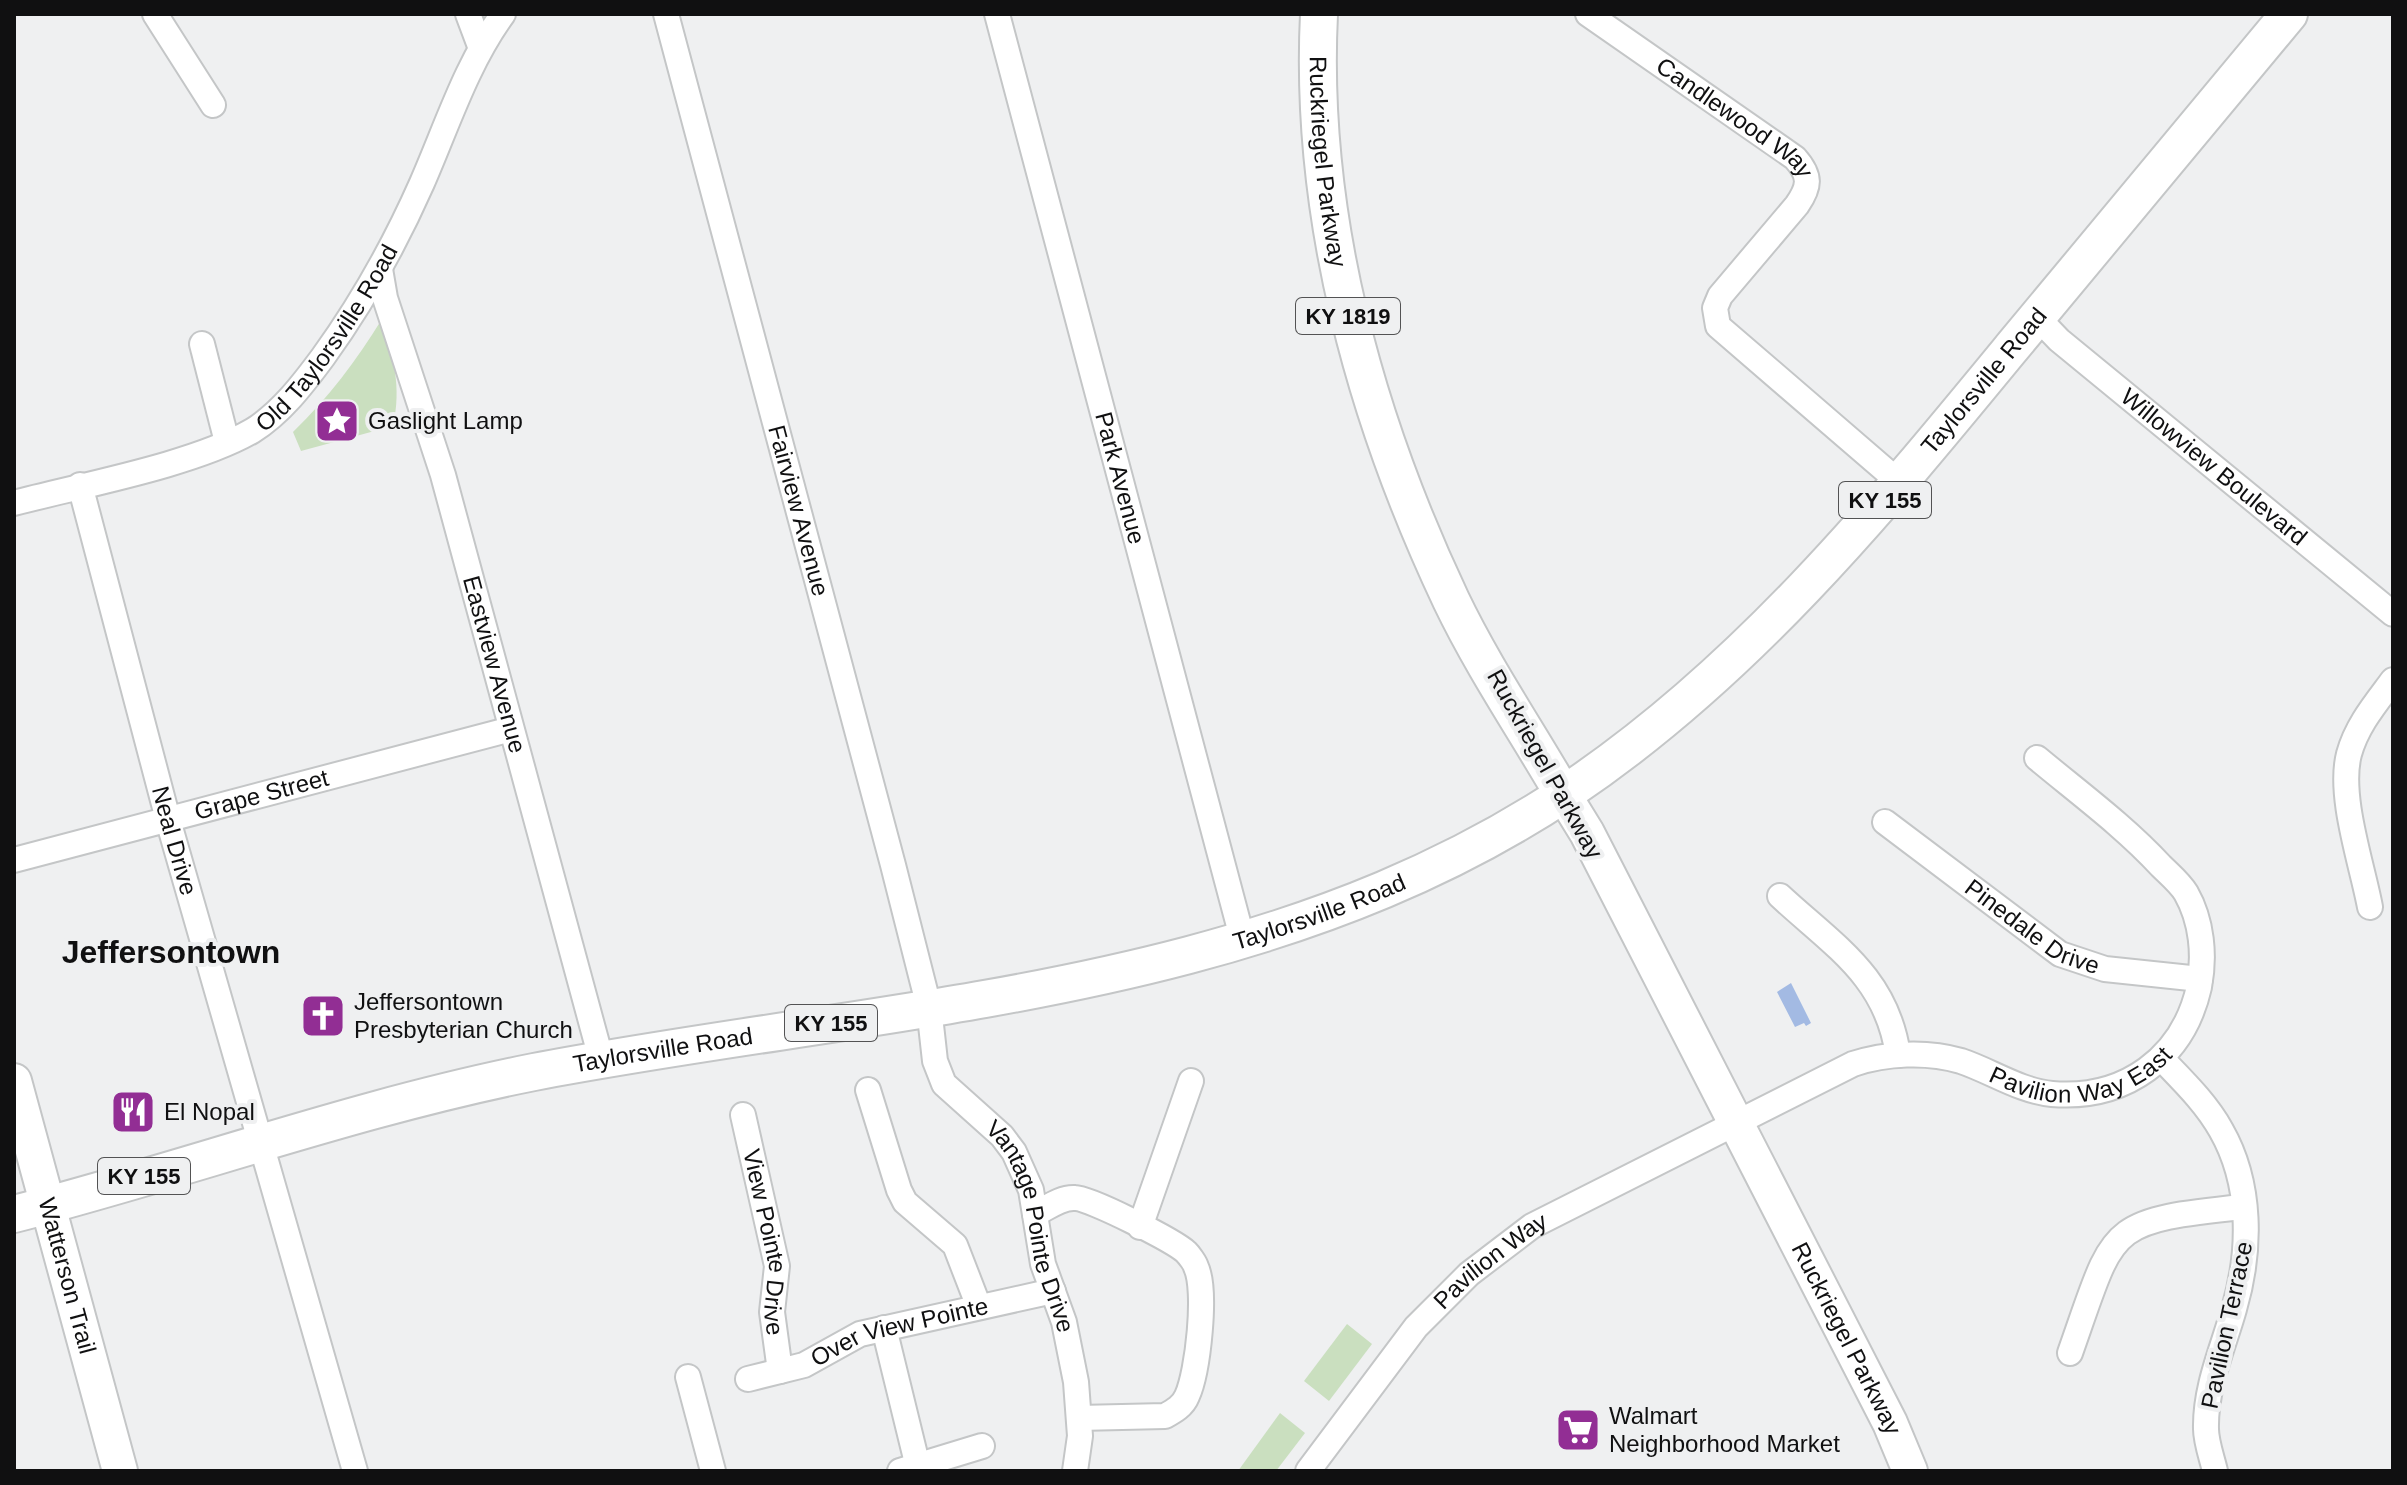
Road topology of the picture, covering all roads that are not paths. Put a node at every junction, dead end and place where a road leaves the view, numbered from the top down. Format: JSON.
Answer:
{"nodes":[{"id":1,"x":155,"y":14,"type":"edge"},
{"id":2,"x":468,"y":14,"type":"edge"},
{"id":3,"x":503,"y":14,"type":"edge"},
{"id":4,"x":666,"y":14,"type":"edge"},
{"id":5,"x":997,"y":14,"type":"edge"},
{"id":6,"x":1319,"y":14,"type":"edge"},
{"id":7,"x":1588,"y":14,"type":"edge"},
{"id":8,"x":2289,"y":14,"type":"edge"},
{"id":9,"x":480,"y":46,"type":"junction"},
{"id":10,"x":213,"y":105,"type":"dead end"},
{"id":11,"x":380,"y":269,"type":"junction"},
{"id":12,"x":2037,"y":317,"type":"junction"},
{"id":13,"x":202,"y":344,"type":"dead end"},
{"id":14,"x":227,"y":442,"type":"junction"},
{"id":15,"x":1899,"y":482,"type":"junction"},
{"id":16,"x":80,"y":485,"type":"junction"},
{"id":17,"x":14,"y":503,"type":"edge"},
{"id":18,"x":2393,"y":614,"type":"edge"},
{"id":19,"x":2393,"y":680,"type":"edge"},
{"id":20,"x":511,"y":729,"type":"junction"},
{"id":21,"x":2037,"y":758,"type":"dead end"},
{"id":22,"x":1563,"y":794,"type":"junction"},
{"id":23,"x":169,"y":820,"type":"junction"},
{"id":24,"x":1885,"y":822,"type":"dead end"},
{"id":25,"x":14,"y":860,"type":"edge"},
{"id":26,"x":1780,"y":896,"type":"dead end"},
{"id":27,"x":2370,"y":907,"type":"dead end"},
{"id":28,"x":1243,"y":941,"type":"junction"},
{"id":29,"x":2200,"y":979,"type":"junction"},
{"id":30,"x":929,"y":1007,"type":"junction"},
{"id":31,"x":1898,"y":1055,"type":"junction"},
{"id":32,"x":2162,"y":1059,"type":"junction"},
{"id":33,"x":602,"y":1062,"type":"junction"},
{"id":34,"x":14,"y":1081,"type":"edge"},
{"id":35,"x":1191,"y":1081,"type":"dead end"},
{"id":36,"x":868,"y":1090,"type":"dead end"},
{"id":37,"x":743,"y":1115,"type":"dead end"},
{"id":38,"x":1734,"y":1124,"type":"junction"},
{"id":39,"x":263,"y":1141,"type":"junction"},
{"id":40,"x":2243,"y":1207,"type":"junction"},
{"id":41,"x":30,"y":1210,"type":"edge"},
{"id":42,"x":1035,"y":1214,"type":"junction"},
{"id":43,"x":1140,"y":1227,"type":"junction"},
{"id":44,"x":1053,"y":1291,"type":"junction"},
{"id":45,"x":979,"y":1307,"type":"junction"},
{"id":46,"x":884,"y":1328,"type":"junction"},
{"id":47,"x":2070,"y":1353,"type":"dead end"},
{"id":48,"x":780,"y":1371,"type":"junction"},
{"id":49,"x":688,"y":1377,"type":"dead end"},
{"id":50,"x":748,"y":1379,"type":"dead end"},
{"id":51,"x":1079,"y":1418,"type":"junction"},
{"id":52,"x":982,"y":1446,"type":"dead end"},
{"id":53,"x":912,"y":1470,"type":"edge"},
{"id":54,"x":120,"y":1471,"type":"edge"},
{"id":55,"x":355,"y":1471,"type":"edge"},
{"id":56,"x":713,"y":1471,"type":"edge"},
{"id":57,"x":1075,"y":1471,"type":"edge"},
{"id":58,"x":1308,"y":1471,"type":"edge"},
{"id":59,"x":1910,"y":1471,"type":"edge"},
{"id":60,"x":2215,"y":1471,"type":"edge"}],
"edges":[{"from":1,"to":10,"type":"street"},
{"from":2,"to":9,"type":"street"},
{"from":3,"to":9,"type":"street","name":"Old Taylorsville Road"},
{"from":4,"to":30,"type":"street","name":"Fairview Avenue"},
{"from":5,"to":28,"type":"street","name":"Park Avenue"},
{"from":6,"to":22,"type":"main road","name":"Ruckriegel Parkway","number":"KY 1819"},
{"from":7,"to":15,"type":"street","name":"Candlewood Way"},
{"from":8,"to":12,"type":"main road","name":"Taylorsville Road","number":"KY 155"},
{"from":9,"to":11,"type":"street","name":"Old Taylorsville Road"},
{"from":11,"to":14,"type":"street","name":"Old Taylorsville Road"},
{"from":11,"to":20,"type":"street","name":"Eastview Avenue"},
{"from":12,"to":15,"type":"main road","name":"Taylorsville Road","number":"KY 155"},
{"from":12,"to":18,"type":"street","name":"Willowview Boulevard"},
{"from":13,"to":14,"type":"street"},
{"from":14,"to":16,"type":"street","name":"Old Taylorsville Road"},
{"from":15,"to":22,"type":"main road","name":"Taylorsville Road","number":"KY 155"},
{"from":16,"to":17,"type":"street","name":"Old Taylorsville Road"},
{"from":16,"to":23,"type":"street","name":"Neal Drive"},
{"from":19,"to":27,"type":"street"},
{"from":20,"to":23,"type":"street","name":"Grape Street"},
{"from":20,"to":33,"type":"street","name":"Eastview Avenue"},
{"from":21,"to":29,"type":"street","name":"Pavilion Way East"},
{"from":22,"to":28,"type":"main road","name":"Taylorsville Road","number":"KY 155"},
{"from":22,"to":38,"type":"main road","name":"Ruckriegel Parkway","number":"KY 1819"},
{"from":23,"to":25,"type":"street","name":"Grape Street"},
{"from":23,"to":39,"type":"street","name":"Neal Drive"},
{"from":24,"to":29,"type":"street","name":"Pinedale Drive"},
{"from":26,"to":31,"type":"street"},
{"from":28,"to":30,"type":"main road","name":"Taylorsville Road","number":"KY 155"},
{"from":29,"to":32,"type":"street","name":"Pavilion Way East"},
{"from":30,"to":33,"type":"main road","name":"Taylorsville Road","number":"KY 155"},
{"from":30,"to":42,"type":"street","name":"Vantage Pointe Drive"},
{"from":31,"to":32,"type":"street","name":"Pavilion Way East"},
{"from":31,"to":38,"type":"street","name":"Pavilion Way East"},
{"from":32,"to":40,"type":"street","name":"Pavilion Terrace"},
{"from":33,"to":39,"type":"main road","name":"Taylorsville Road","number":"KY 155"},
{"from":34,"to":41,"type":"main road","name":"Watterson Trail"},
{"from":35,"to":43,"type":"street"},
{"from":36,"to":45,"type":"street"},
{"from":37,"to":48,"type":"street","name":"View Pointe Drive"},
{"from":38,"to":58,"type":"street","name":"Pavilion Way"},
{"from":38,"to":59,"type":"main road","name":"Ruckriegel Parkway","number":"KY 1819"},
{"from":39,"to":41,"type":"main road","name":"Taylorsville Road","number":"KY 155"},
{"from":39,"to":55,"type":"street","name":"Neal Drive"},
{"from":40,"to":47,"type":"street"},
{"from":40,"to":60,"type":"street","name":"Pavilion Terrace"},
{"from":41,"to":54,"type":"main road","name":"Watterson Trail"},
{"from":42,"to":43,"type":"street"},
{"from":42,"to":44,"type":"street","name":"Vantage Pointe Drive"},
{"from":43,"to":51,"type":"street"},
{"from":44,"to":45,"type":"street","name":"Over View Pointe"},
{"from":44,"to":51,"type":"street","name":"Vantage Pointe Drive"},
{"from":45,"to":46,"type":"street","name":"Over View Pointe"},
{"from":46,"to":48,"type":"street","name":"Over View Pointe"},
{"from":46,"to":53,"type":"street"},
{"from":48,"to":50,"type":"street","name":"Over View Pointe"},
{"from":49,"to":56,"type":"street"},
{"from":51,"to":57,"type":"street","name":"Vantage Pointe Drive"},
{"from":52,"to":53,"type":"street"}]}
